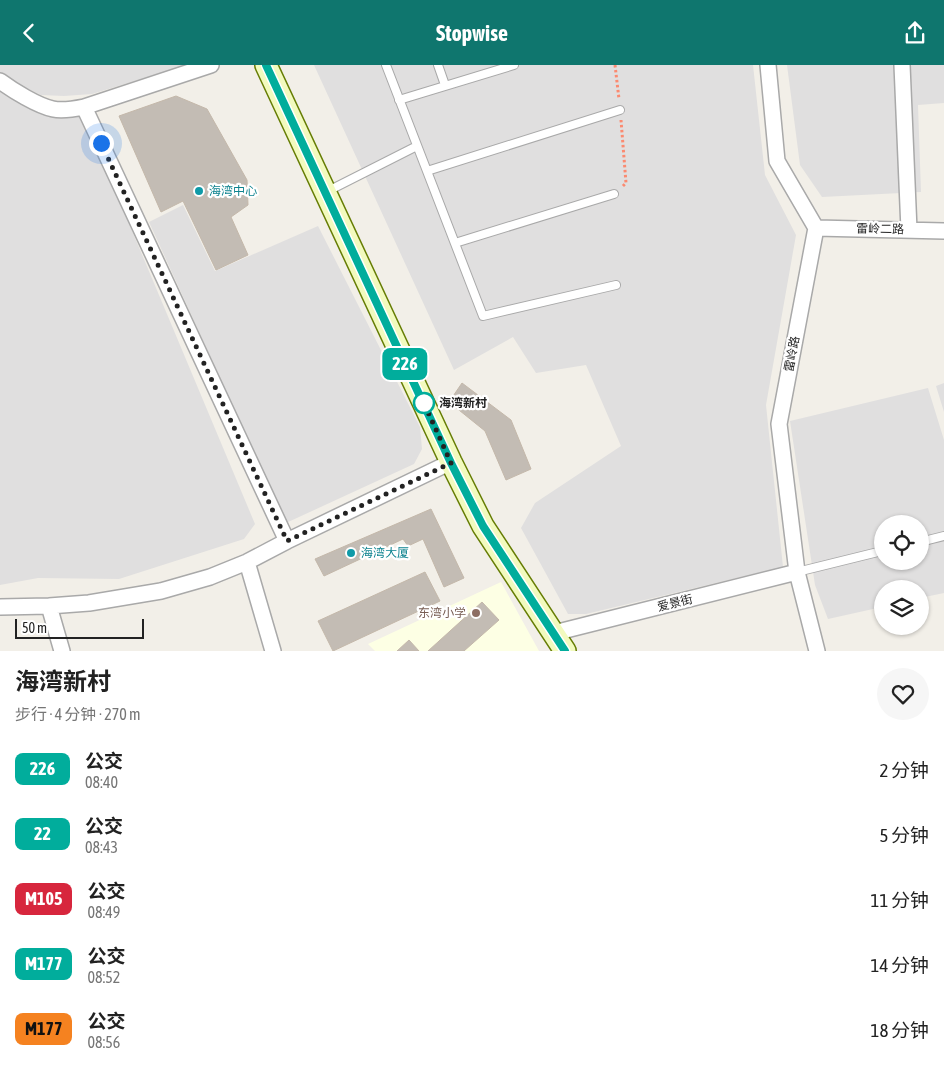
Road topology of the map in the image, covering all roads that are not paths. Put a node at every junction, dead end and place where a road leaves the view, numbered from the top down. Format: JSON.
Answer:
{"nodes":[{"id":1,"x":211,"y":65,"type":"edge"},
{"id":2,"x":266,"y":65,"type":"edge"},
{"id":3,"x":386,"y":65,"type":"edge"},
{"id":4,"x":438,"y":65,"type":"edge"},
{"id":5,"x":514,"y":65,"type":"edge"},
{"id":6,"x":768,"y":65,"type":"edge"},
{"id":7,"x":902,"y":65,"type":"edge"},
{"id":8,"x":0,"y":81,"type":"edge"},
{"id":9,"x":445,"y":85,"type":"junction"},
{"id":10,"x":399,"y":100,"type":"junction"},
{"id":11,"x":84,"y":107,"type":"junction"},
{"id":12,"x":620,"y":110,"type":"road end"},
{"id":13,"x":417,"y":146,"type":"junction"},
{"id":14,"x":427,"y":171,"type":"junction"},
{"id":15,"x":326,"y":192,"type":"junction"},
{"id":16,"x":614,"y":193,"type":"road end"},
{"id":17,"x":816,"y":228,"type":"junction"},
{"id":18,"x":909,"y":230,"type":"junction"},
{"id":19,"x":944,"y":231,"type":"edge"},
{"id":20,"x":455,"y":243,"type":"junction"},
{"id":21,"x":616,"y":285,"type":"dead end"},
{"id":22,"x":451,"y":463,"type":"junction"},
{"id":23,"x":944,"y":536,"type":"edge"},
{"id":24,"x":929,"y":540,"type":"edge"},
{"id":25,"x":287,"y":541,"type":"junction"},
{"id":26,"x":874,"y":553,"type":"edge"},
{"id":27,"x":247,"y":562,"type":"junction"},
{"id":28,"x":797,"y":572,"type":"junction"},
{"id":29,"x":49,"y":606,"type":"junction"},
{"id":30,"x":0,"y":607,"type":"edge"},
{"id":31,"x":554,"y":633,"type":"junction"},
{"id":32,"x":62,"y":651,"type":"edge"},
{"id":33,"x":273,"y":651,"type":"edge"},
{"id":34,"x":565,"y":651,"type":"edge"},
{"id":35,"x":817,"y":651,"type":"edge"}],
"edges":[{"from":1,"to":11,"type":"street"},
{"from":2,"to":15,"type":"street"},
{"from":3,"to":10,"type":"lane"},
{"from":4,"to":9,"type":"lane"},
{"from":5,"to":9,"type":"lane"},
{"from":6,"to":17,"type":"street"},
{"from":7,"to":18,"type":"street"},
{"from":8,"to":11,"type":"street"},
{"from":9,"to":10,"type":"lane"},
{"from":10,"to":13,"type":"lane"},
{"from":11,"to":25,"type":"street"},
{"from":12,"to":14,"type":"lane"},
{"from":13,"to":14,"type":"lane"},
{"from":13,"to":15,"type":"lane"},
{"from":14,"to":20,"type":"lane"},
{"from":15,"to":22,"type":"street"},
{"from":16,"to":20,"type":"lane"},
{"from":17,"to":18,"type":"street","name":"雷岭二路"},
{"from":17,"to":28,"type":"street","name":"雷岭路"},
{"from":18,"to":19,"type":"street","name":"雷岭二路"},
{"from":20,"to":21,"type":"lane"},
{"from":22,"to":25,"type":"street"},
{"from":22,"to":31,"type":"street"},
{"from":23,"to":24,"type":"lane"},
{"from":25,"to":27,"type":"street"},
{"from":26,"to":28,"type":"lane"},
{"from":27,"to":29,"type":"street"},
{"from":27,"to":33,"type":"street"},
{"from":28,"to":31,"type":"street","name":"爱景街"},
{"from":28,"to":35,"type":"street","name":"雷岭路"},
{"from":29,"to":30,"type":"street"},
{"from":29,"to":32,"type":"street"},
{"from":31,"to":34,"type":"street"}]}
